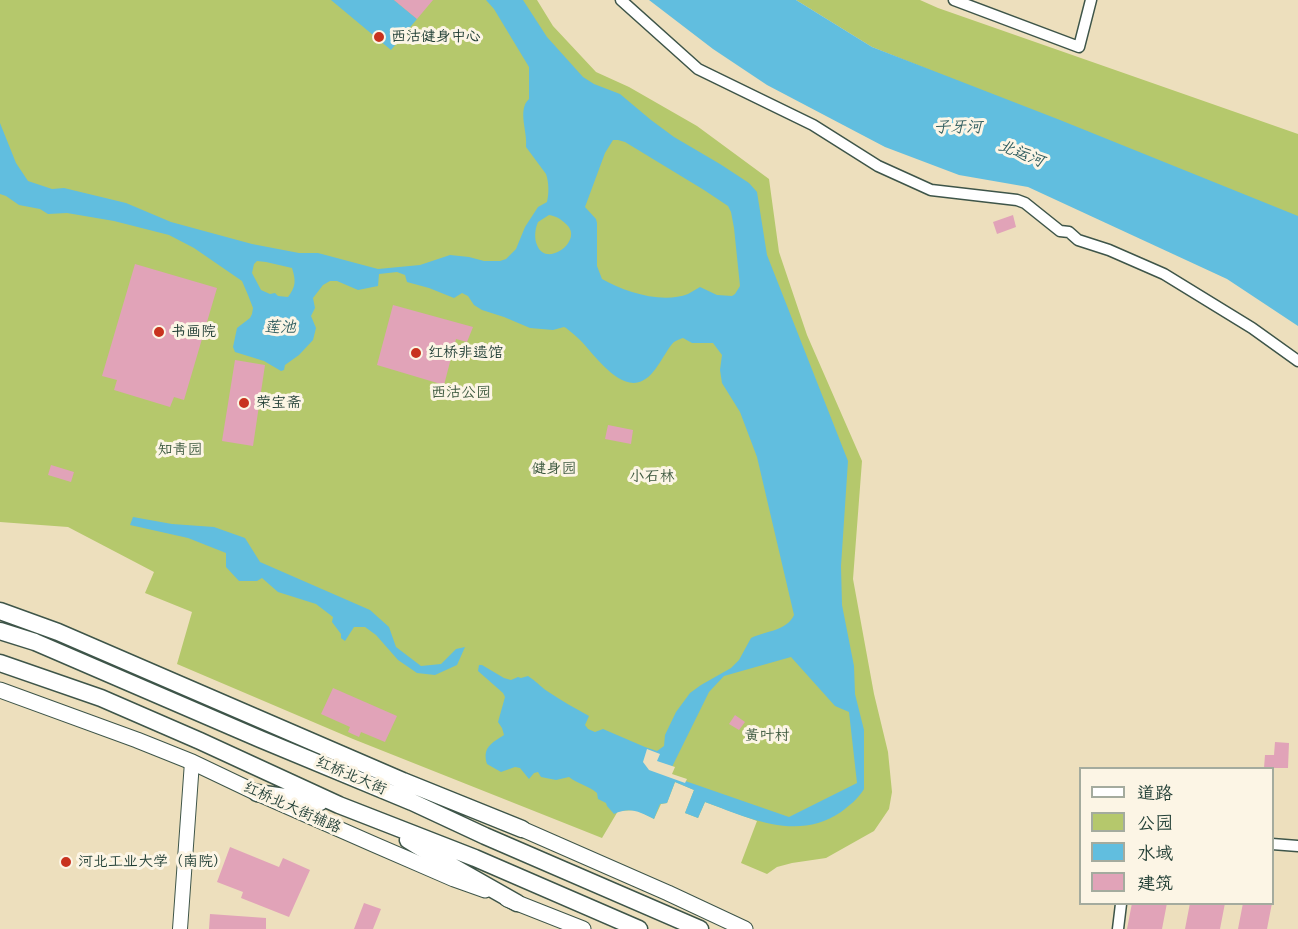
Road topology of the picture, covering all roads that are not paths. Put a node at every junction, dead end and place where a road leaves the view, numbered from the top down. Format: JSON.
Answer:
{"nodes":[{"id":1,"x":621,"y":0,"type":"edge"},
{"id":2,"x":954,"y":0,"type":"edge"},
{"id":3,"x":1091,"y":0,"type":"edge"},
{"id":4,"x":1298,"y":361,"type":"edge"},
{"id":5,"x":0,"y":611,"type":"edge"},
{"id":6,"x":0,"y":631,"type":"edge"},
{"id":7,"x":0,"y":663,"type":"edge"},
{"id":8,"x":0,"y":690,"type":"edge"},
{"id":9,"x":192,"y":762,"type":"junction"},
{"id":10,"x":257,"y":793,"type":"junction"},
{"id":11,"x":412,"y":802,"type":"junction"},
{"id":12,"x":339,"y":805,"type":"junction"},
{"id":13,"x":380,"y":822,"type":"junction"},
{"id":14,"x":522,"y":829,"type":"junction"},
{"id":15,"x":1274,"y":844,"type":"edge"},
{"id":16,"x":1298,"y":846,"type":"edge"},
{"id":17,"x":517,"y":903,"type":"junction"},
{"id":18,"x":1120,"y":905,"type":"edge"},
{"id":19,"x":180,"y":929,"type":"edge"},
{"id":20,"x":583,"y":929,"type":"edge"},
{"id":21,"x":639,"y":929,"type":"edge"},
{"id":22,"x":700,"y":929,"type":"edge"},
{"id":23,"x":745,"y":929,"type":"edge"},
{"id":24,"x":1118,"y":929,"type":"edge"}],
"edges":[{"from":1,"to":4,"type":"street"},
{"from":2,"to":3,"type":"street"},
{"from":5,"to":14,"type":"main road"},
{"from":6,"to":11,"type":"main road","name":"红桥北大街"},
{"from":7,"to":12,"type":"main road","name":"红桥北大街"},
{"from":8,"to":9,"type":"main road","name":"红桥北大街辅路"},
{"from":9,"to":10,"type":"main road","name":"红桥北大街辅路"},
{"from":9,"to":19,"type":"street"},
{"from":10,"to":12,"type":"main road"},
{"from":10,"to":17,"type":"main road","name":"红桥北大街辅路"},
{"from":11,"to":14,"type":"main road"},
{"from":11,"to":22,"type":"main road","name":"红桥北大街"},
{"from":12,"to":13,"type":"main road","name":"红桥北大街"},
{"from":13,"to":17,"type":"main road"},
{"from":13,"to":21,"type":"main road","name":"红桥北大街"},
{"from":14,"to":23,"type":"main road"},
{"from":15,"to":16,"type":"street"},
{"from":17,"to":20,"type":"main road","name":"红桥北大街辅路"},
{"from":18,"to":24,"type":"street"}]}
